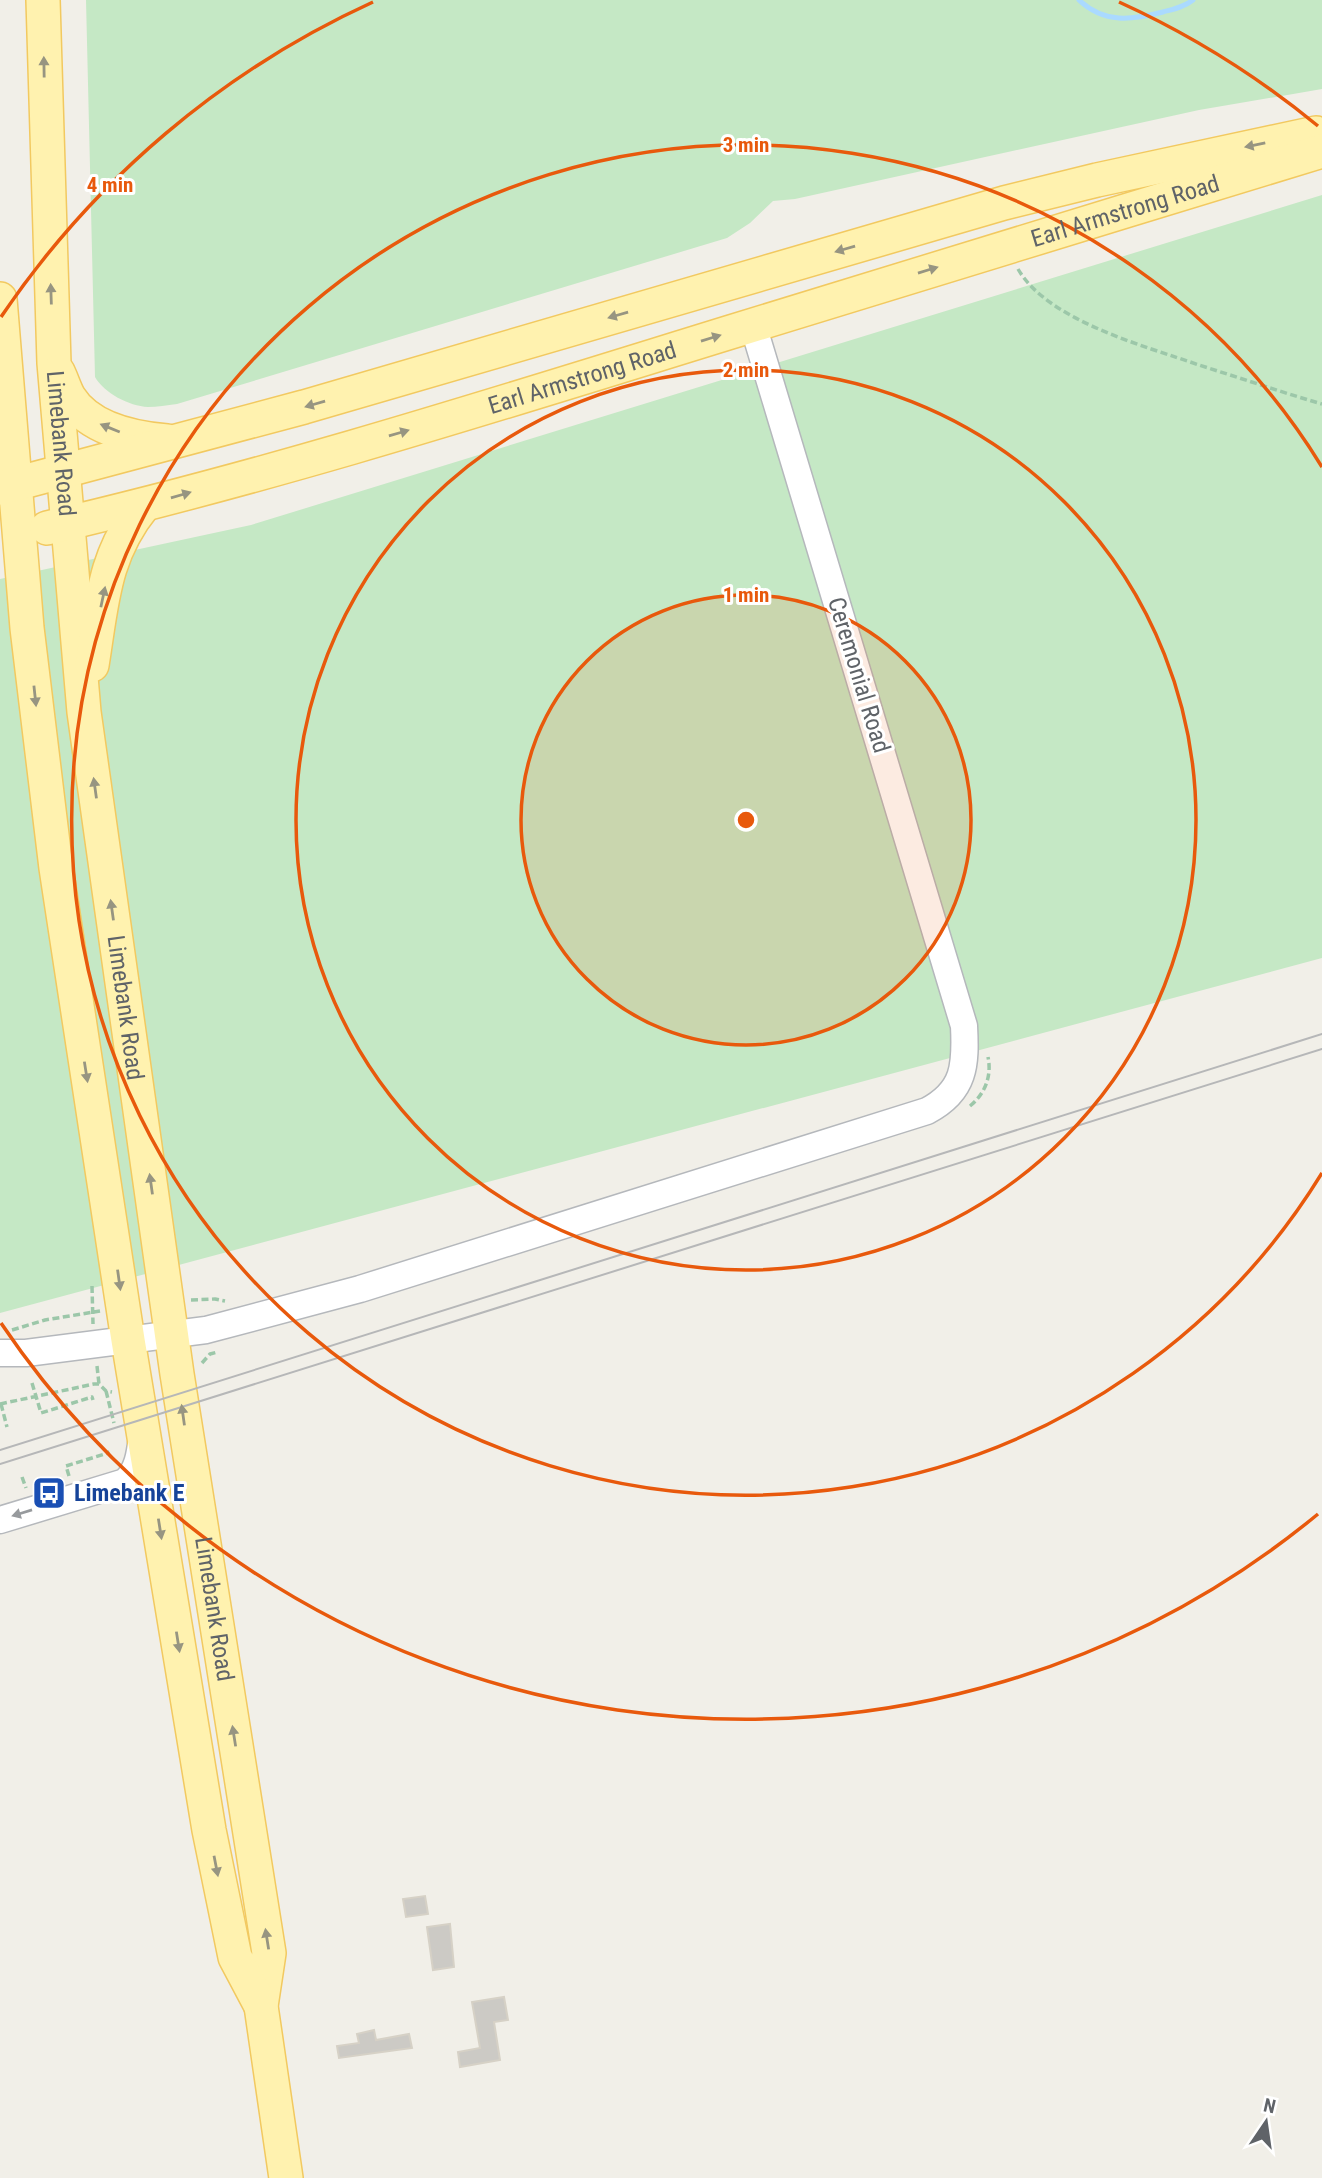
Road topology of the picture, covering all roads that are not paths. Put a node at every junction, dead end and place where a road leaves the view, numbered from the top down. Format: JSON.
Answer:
{"nodes":[{"id":1,"x":43,"y":0,"type":"edge"},
{"id":2,"x":1322,"y":131,"type":"edge"},
{"id":3,"x":1322,"y":151,"type":"edge"},
{"id":4,"x":0,"y":299,"type":"edge"},
{"id":5,"x":753,"y":325,"type":"junction"},
{"id":6,"x":54,"y":363,"type":"junction"},
{"id":7,"x":176,"y":442,"type":"junction"},
{"id":8,"x":62,"y":472,"type":"junction"},
{"id":9,"x":7,"y":486,"type":"edge"},
{"id":10,"x":144,"y":505,"type":"junction"},
{"id":11,"x":67,"y":523,"type":"junction"},
{"id":12,"x":10,"y":536,"type":"edge"},
{"id":13,"x":0,"y":600,"type":"edge"},
{"id":14,"x":27,"y":628,"type":"junction"},
{"id":15,"x":84,"y":712,"type":"junction"},
{"id":16,"x":172,"y":1335,"type":"junction"},
{"id":17,"x":128,"y":1340,"type":"junction"},
{"id":18,"x":12,"y":1345,"type":"edge"},
{"id":19,"x":0,"y":1373,"type":"edge"},
{"id":20,"x":144,"y":1428,"type":"junction"},
{"id":21,"x":0,"y":1520,"type":"edge"},
{"id":22,"x":261,"y":2006,"type":"junction"},
{"id":23,"x":286,"y":2178,"type":"edge"}],
"edges":[{"from":6,"to":1,"type":"main road","name":"Limebank Road","one_way":true},
{"from":2,"to":7,"type":"main road","name":"Earl Armstrong Road","one_way":true},
{"from":5,"to":3,"type":"main road","name":"Earl Armstrong Road","one_way":true},
{"from":4,"to":9,"type":"main road","name":"Limebank Road"},
{"from":10,"to":5,"type":"main road","name":"Earl Armstrong Road","one_way":true},
{"from":5,"to":16,"type":"lane","name":"Ceremonial Road"},
{"from":7,"to":6,"type":"main road","one_way":true},
{"from":6,"to":8,"type":"main road","name":"Limebank Road"},
{"from":7,"to":8,"type":"main road","name":"Earl Armstrong Road"},
{"from":8,"to":9,"type":"main road","name":"Earl Armstrong Road"},
{"from":8,"to":11,"type":"main road","name":"Limebank Road"},
{"from":9,"to":12,"type":"main road","name":"Limebank Road"},
{"from":10,"to":11,"type":"main road","name":"Earl Armstrong Road"},
{"from":15,"to":10,"type":"main road","one_way":true},
{"from":11,"to":12,"type":"main road","name":"Earl Armstrong Road"},
{"from":11,"to":15,"type":"main road","name":"Limebank Road"},
{"from":12,"to":14,"type":"main road","name":"Limebank Road"},
{"from":13,"to":14,"type":"main road"},
{"from":14,"to":17,"type":"main road","name":"Limebank Road","one_way":true},
{"from":16,"to":15,"type":"main road","name":"Limebank Road","one_way":true},
{"from":16,"to":17,"type":"lane","name":"Ceremonial Road"},
{"from":22,"to":16,"type":"main road","name":"Limebank Road","one_way":true},
{"from":17,"to":18,"type":"lane","name":"Ceremonial Road"},
{"from":17,"to":20,"type":"main road","name":"Limebank Road"},
{"from":18,"to":19,"type":"lane"},
{"from":20,"to":21,"type":"lane","one_way":true},
{"from":20,"to":22,"type":"main road","name":"Limebank Road","one_way":true},
{"from":22,"to":23,"type":"main road","name":"Limebank Road"}]}
